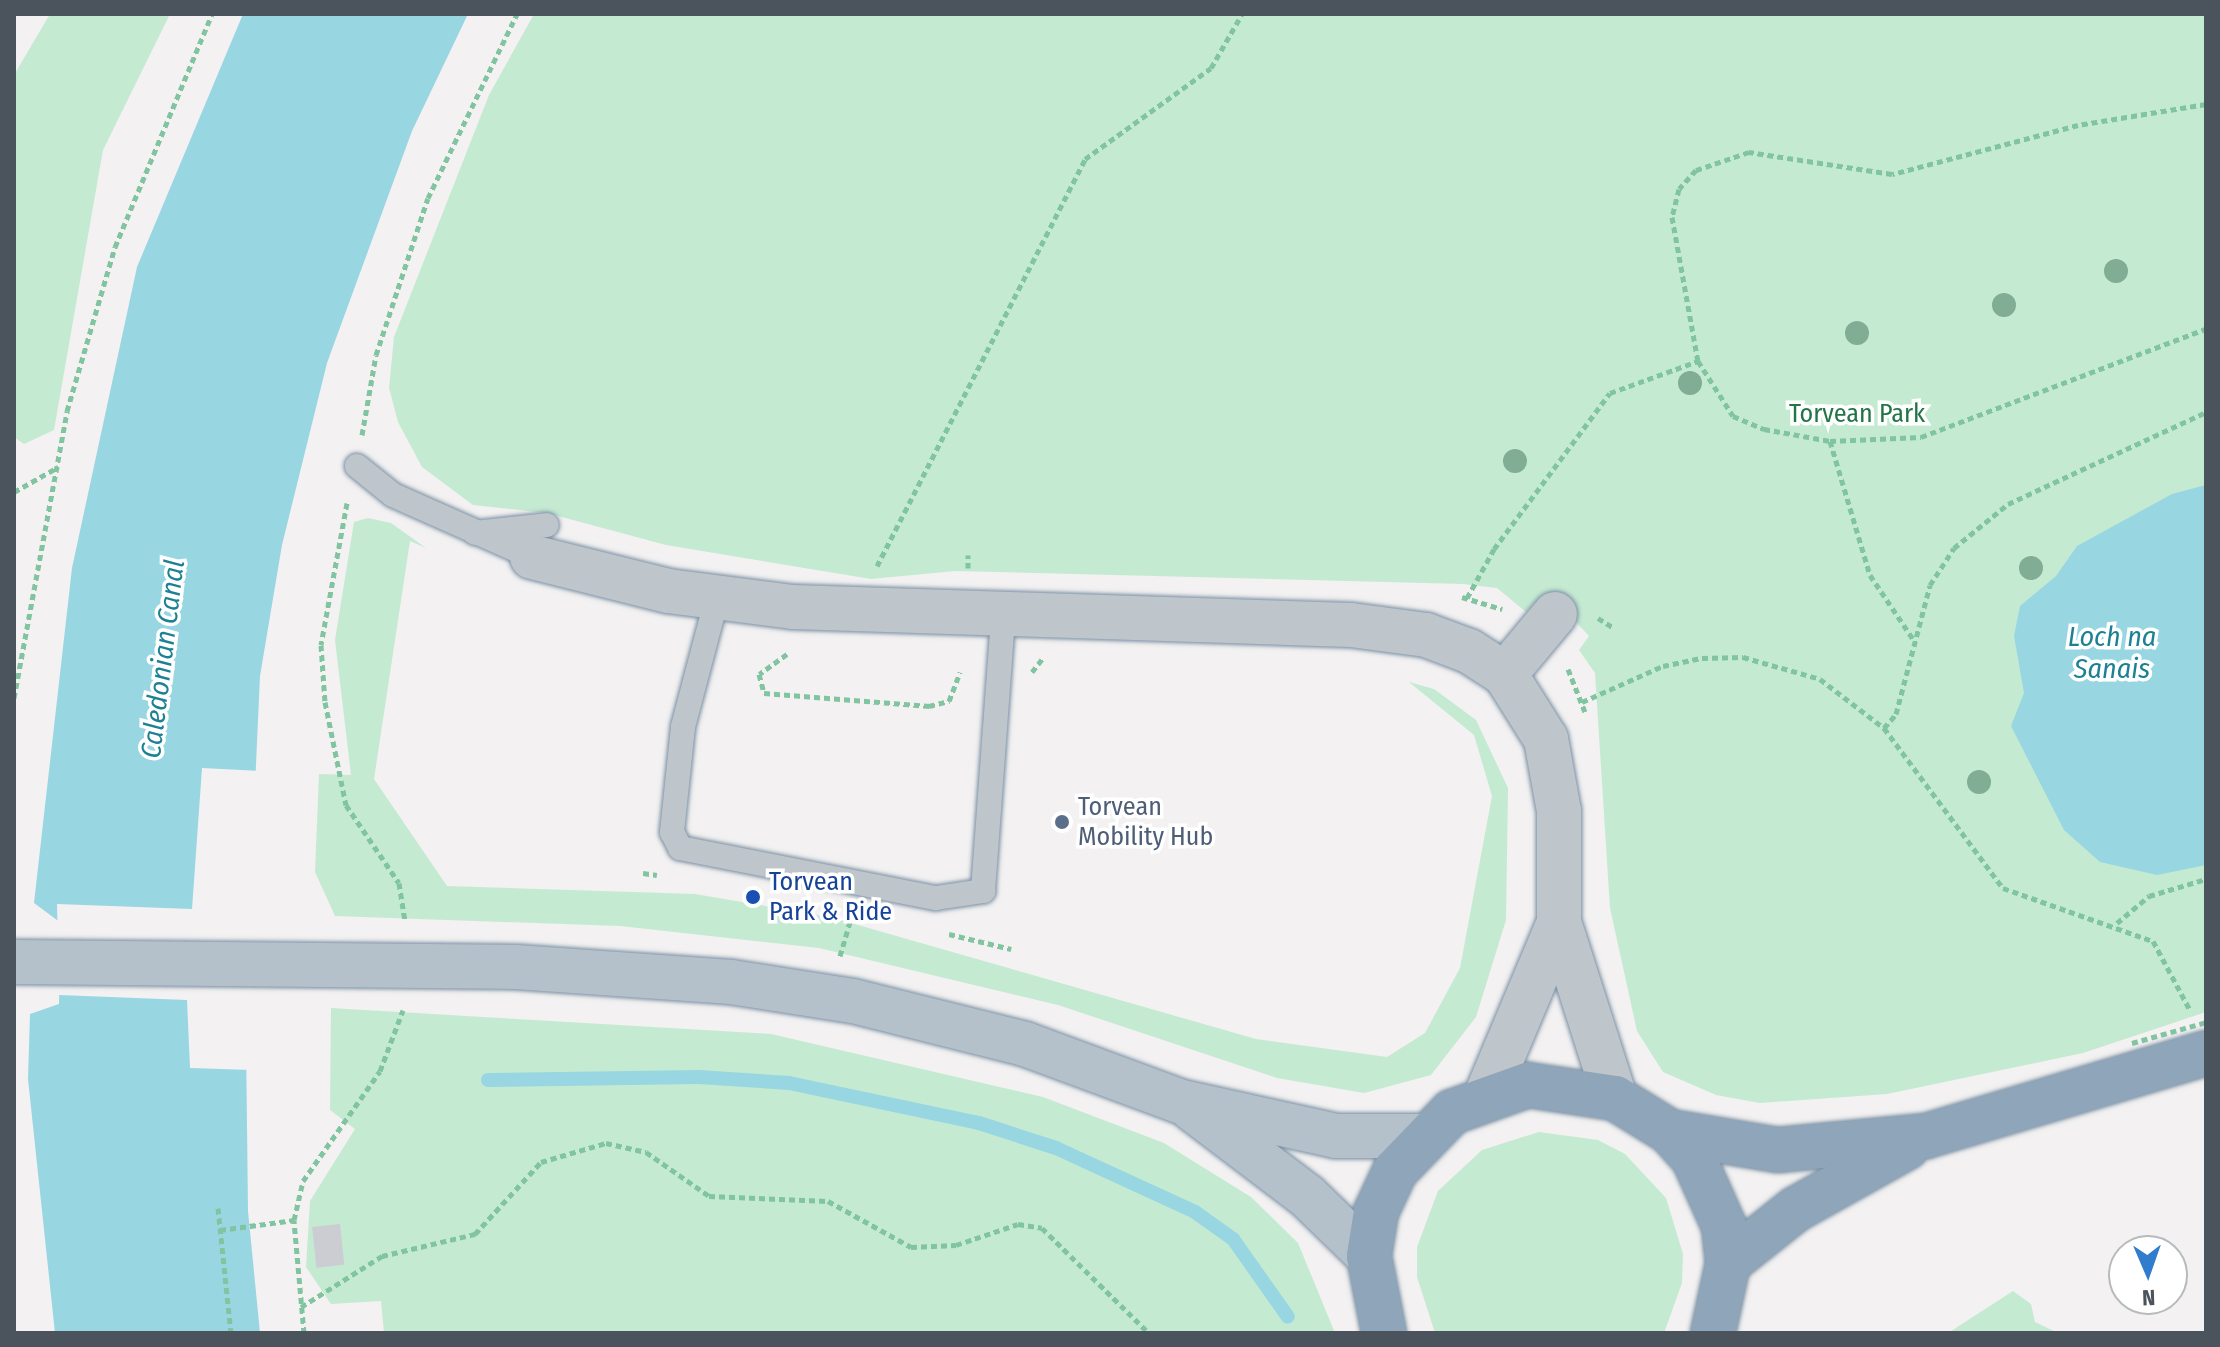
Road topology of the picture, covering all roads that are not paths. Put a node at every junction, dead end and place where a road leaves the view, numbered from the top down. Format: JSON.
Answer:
{"nodes":[{"id":1,"x":357,"y":466,"type":"dead end"},
{"id":2,"x":468,"y":533,"type":"junction"},
{"id":3,"x":540,"y":541,"type":"junction"},
{"id":4,"x":717,"y":598,"type":"junction"},
{"id":5,"x":1555,"y":614,"type":"dead end"},
{"id":6,"x":1003,"y":617,"type":"junction"},
{"id":7,"x":1505,"y":674,"type":"junction"},
{"id":8,"x":1559,"y":922,"type":"junction"},
{"id":9,"x":32,"y":962,"type":"edge"},
{"id":10,"x":2206,"y":1053,"type":"edge"},
{"id":11,"x":1486,"y":1096,"type":"junction"},
{"id":12,"x":1615,"y":1098,"type":"junction"},
{"id":13,"x":1182,"y":1102,"type":"junction"},
{"id":14,"x":1670,"y":1132,"type":"junction"},
{"id":15,"x":1422,"y":1136,"type":"junction"},
{"id":16,"x":1926,"y":1136,"type":"junction"},
{"id":17,"x":1369,"y":1256,"type":"junction"},
{"id":18,"x":1728,"y":1263,"type":"junction"},
{"id":19,"x":1384,"y":1333,"type":"edge"},
{"id":20,"x":1713,"y":1333,"type":"edge"}],
"edges":[{"from":1,"to":2,"type":"lane"},
{"from":2,"to":3,"type":"lane"},
{"from":2,"to":3,"type":"lane"},
{"from":3,"to":4,"type":"street"},
{"from":4,"to":6,"type":"street"},
{"from":4,"to":6,"type":"lane"},
{"from":5,"to":7,"type":"street"},
{"from":6,"to":7,"type":"street"},
{"from":7,"to":8,"type":"street"},
{"from":8,"to":11,"type":"street"},
{"from":8,"to":12,"type":"street"},
{"from":9,"to":13,"type":"main road"},
{"from":10,"to":16,"type":"highway"},
{"from":11,"to":12,"type":"highway"},
{"from":11,"to":15,"type":"highway"},
{"from":12,"to":14,"type":"highway"},
{"from":13,"to":15,"type":"main road"},
{"from":13,"to":17,"type":"main road"},
{"from":14,"to":16,"type":"highway"},
{"from":14,"to":18,"type":"highway"},
{"from":15,"to":17,"type":"highway"},
{"from":16,"to":18,"type":"highway"},
{"from":17,"to":19,"type":"highway"},
{"from":18,"to":20,"type":"highway"}]}
